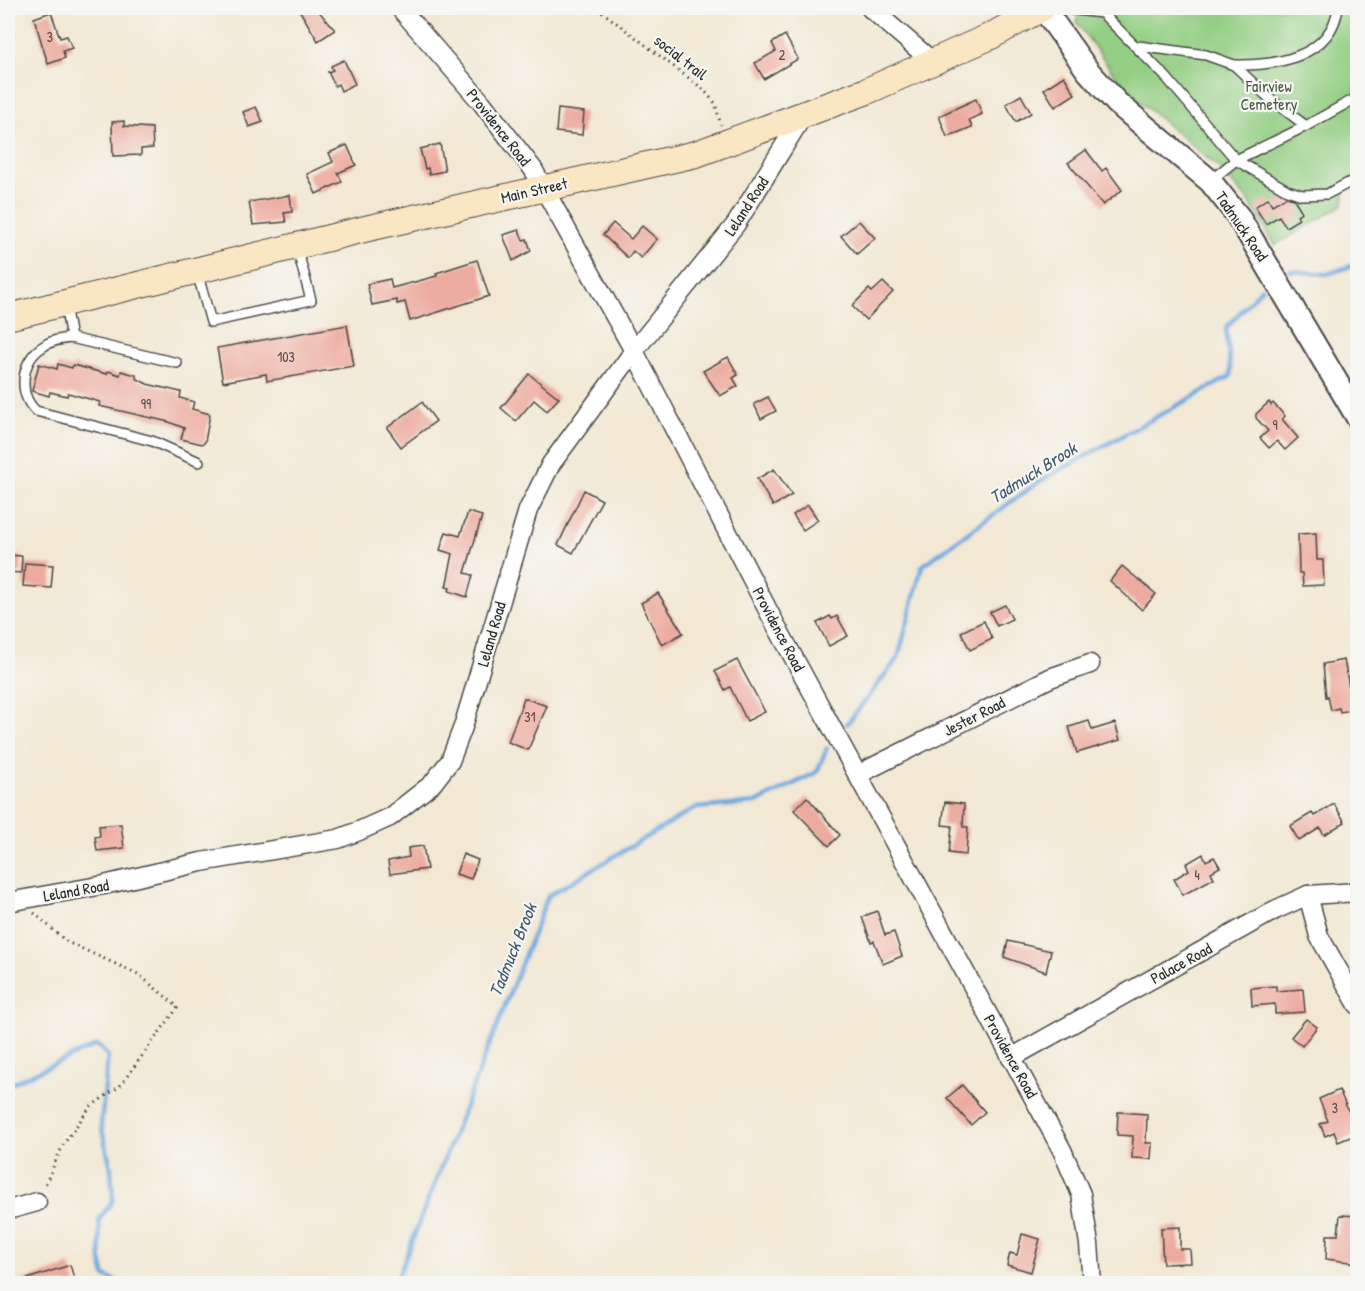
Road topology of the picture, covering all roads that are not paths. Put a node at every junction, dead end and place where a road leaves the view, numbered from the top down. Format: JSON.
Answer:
{"nodes":[{"id":1,"x":400,"y":8,"type":"edge"},
{"id":2,"x":870,"y":8,"type":"edge"},
{"id":3,"x":1042,"y":8,"type":"edge"},
{"id":4,"x":1059,"y":8,"type":"edge"},
{"id":5,"x":1338,"y":8,"type":"edge"},
{"id":6,"x":1355,"y":8,"type":"edge"},
{"id":7,"x":1106,"y":10,"type":"edge"},
{"id":8,"x":1358,"y":13,"type":"edge"},
{"id":9,"x":1138,"y":46,"type":"junction"},
{"id":10,"x":933,"y":62,"type":"junction"},
{"id":11,"x":1234,"y":65,"type":"junction"},
{"id":12,"x":1358,"y":97,"type":"edge"},
{"id":13,"x":802,"y":117,"type":"junction"},
{"id":14,"x":1306,"y":126,"type":"junction"},
{"id":15,"x":1236,"y":160,"type":"junction"},
{"id":16,"x":1358,"y":178,"type":"edge"},
{"id":17,"x":1210,"y":181,"type":"junction"},
{"id":18,"x":542,"y":188,"type":"junction"},
{"id":19,"x":297,"y":247,"type":"junction"},
{"id":20,"x":197,"y":272,"type":"junction"},
{"id":21,"x":65,"y":303,"type":"junction"},
{"id":22,"x":8,"y":317,"type":"edge"},
{"id":23,"x":71,"y":338,"type":"junction"},
{"id":24,"x":634,"y":351,"type":"junction"},
{"id":25,"x":177,"y":363,"type":"dead end"},
{"id":26,"x":1358,"y":418,"type":"edge"},
{"id":27,"x":199,"y":462,"type":"dead end"},
{"id":28,"x":1090,"y":664,"type":"dead end"},
{"id":29,"x":859,"y":774,"type":"junction"},
{"id":30,"x":1358,"y":892,"type":"edge"},
{"id":31,"x":1308,"y":895,"type":"junction"},
{"id":32,"x":14,"y":901,"type":"edge"},
{"id":33,"x":1358,"y":1005,"type":"edge"},
{"id":34,"x":1011,"y":1058,"type":"junction"},
{"id":35,"x":37,"y":1202,"type":"road end"},
{"id":36,"x":8,"y":1210,"type":"edge"},
{"id":37,"x":1092,"y":1284,"type":"edge"}],
"edges":[{"from":1,"to":18,"type":"street","name":"Providence Road"},
{"from":2,"to":10,"type":"street"},
{"from":3,"to":10,"type":"main road","name":"Main Street"},
{"from":3,"to":17,"type":"street","name":"Tadmuck Road"},
{"from":4,"to":7,"type":"lane"},
{"from":5,"to":11,"type":"lane"},
{"from":6,"to":8,"type":"lane"},
{"from":7,"to":9,"type":"lane"},
{"from":9,"to":11,"type":"lane"},
{"from":9,"to":15,"type":"lane"},
{"from":10,"to":13,"type":"main road","name":"Main Street"},
{"from":11,"to":14,"type":"lane"},
{"from":12,"to":14,"type":"lane"},
{"from":13,"to":18,"type":"main road","name":"Main Street"},
{"from":13,"to":24,"type":"street","name":"Leland Road"},
{"from":14,"to":15,"type":"lane"},
{"from":15,"to":16,"type":"lane"},
{"from":15,"to":17,"type":"lane"},
{"from":17,"to":26,"type":"street","name":"Tadmuck Road"},
{"from":18,"to":19,"type":"main road","name":"Main Street"},
{"from":18,"to":24,"type":"street","name":"Providence Road"},
{"from":19,"to":20,"type":"main road","name":"Main Street"},
{"from":19,"to":20,"type":"lane"},
{"from":20,"to":21,"type":"main road","name":"Main Street"},
{"from":21,"to":22,"type":"main road","name":"Main Street"},
{"from":21,"to":23,"type":"lane"},
{"from":23,"to":25,"type":"lane"},
{"from":23,"to":27,"type":"lane"},
{"from":24,"to":29,"type":"street","name":"Providence Road"},
{"from":24,"to":32,"type":"street","name":"Leland Road"},
{"from":28,"to":29,"type":"street","name":"Jester Road"},
{"from":29,"to":34,"type":"street","name":"Providence Road"},
{"from":30,"to":31,"type":"street","name":"Palace Road"},
{"from":31,"to":33,"type":"street"},
{"from":31,"to":34,"type":"street","name":"Palace Road"},
{"from":34,"to":37,"type":"street","name":"Providence Road"},
{"from":35,"to":36,"type":"street"}]}
